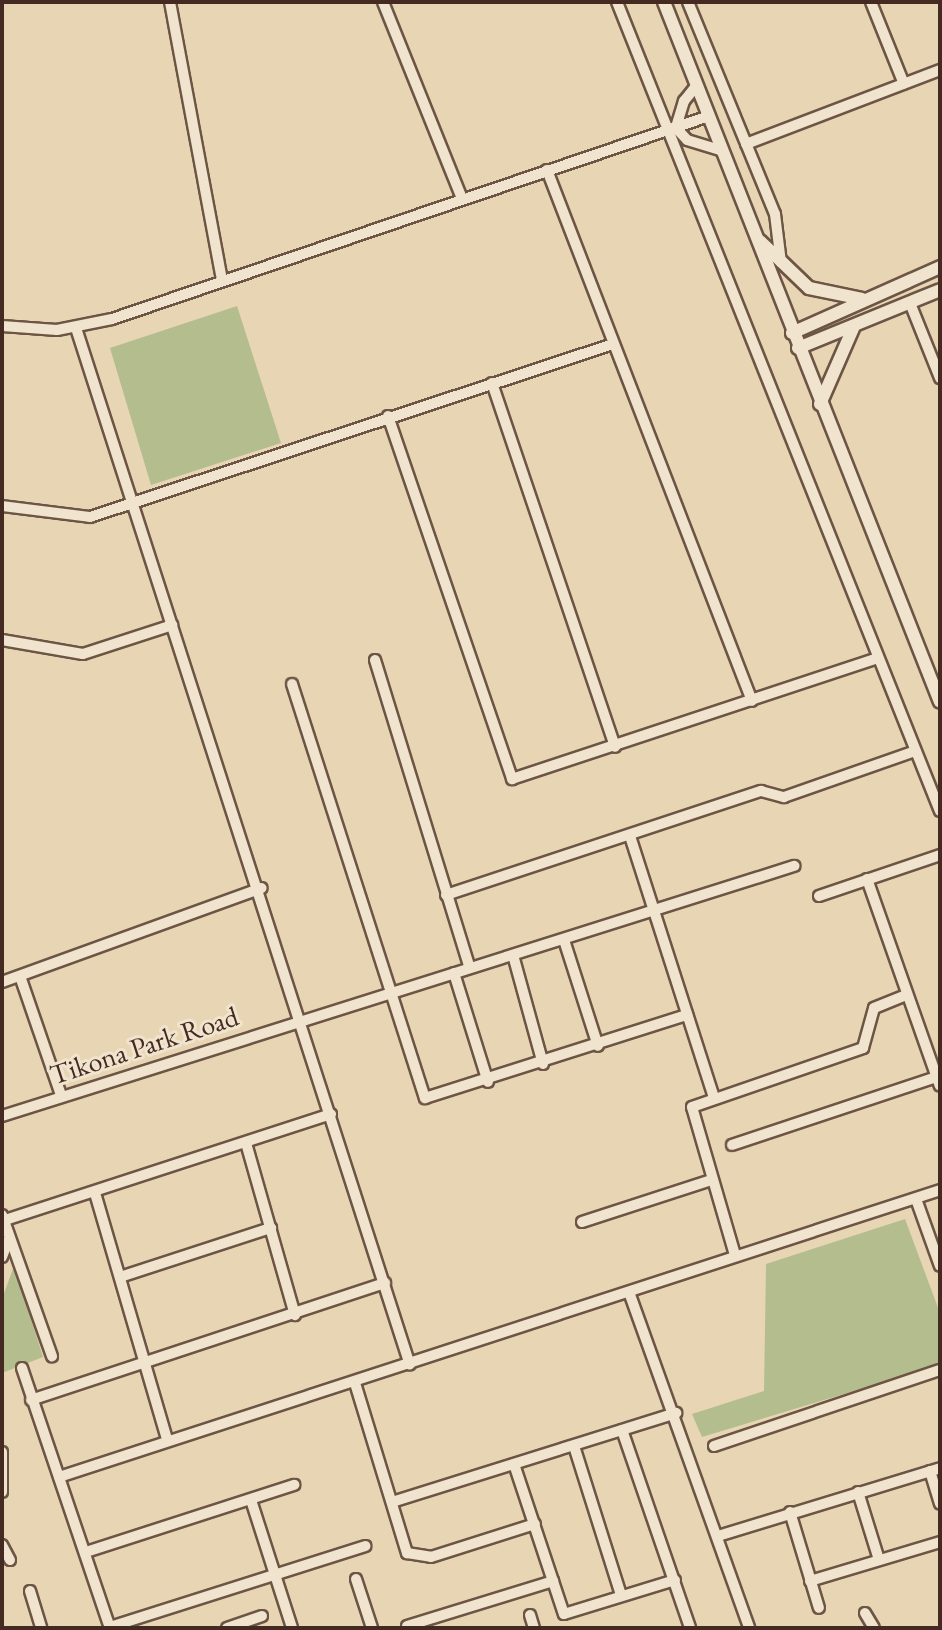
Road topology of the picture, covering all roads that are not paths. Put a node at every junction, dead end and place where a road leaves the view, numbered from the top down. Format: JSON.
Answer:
{"nodes":[{"id":1,"x":170,"y":2,"type":"edge"},
{"id":2,"x":383,"y":2,"type":"edge"},
{"id":3,"x":617,"y":2,"type":"edge"},
{"id":4,"x":664,"y":2,"type":"edge"},
{"id":5,"x":688,"y":2,"type":"edge"},
{"id":6,"x":871,"y":2,"type":"edge"},
{"id":7,"x":940,"y":70,"type":"edge"},
{"id":8,"x":904,"y":84,"type":"junction"},
{"id":9,"x":697,"y":85,"type":"junction"},
{"id":10,"x":709,"y":116,"type":"junction"},
{"id":11,"x":676,"y":128,"type":"junction"},
{"id":12,"x":664,"y":132,"type":"junction"},
{"id":13,"x":746,"y":144,"type":"junction"},
{"id":14,"x":722,"y":151,"type":"junction"},
{"id":15,"x":547,"y":170,"type":"junction"},
{"id":16,"x":462,"y":199,"type":"junction"},
{"id":17,"x":754,"y":236,"type":"junction"},
{"id":18,"x":781,"y":263,"type":"junction"},
{"id":19,"x":940,"y":267,"type":"edge"},
{"id":20,"x":222,"y":280,"type":"junction"},
{"id":21,"x":940,"y":290,"type":"edge"},
{"id":22,"x":862,"y":299,"type":"junction"},
{"id":23,"x":910,"y":303,"type":"junction"},
{"id":24,"x":2,"y":326,"type":"edge"},
{"id":25,"x":853,"y":326,"type":"junction"},
{"id":26,"x":76,"y":328,"type":"junction"},
{"id":27,"x":792,"y":333,"type":"junction"},
{"id":28,"x":612,"y":344,"type":"junction"},
{"id":29,"x":798,"y":348,"type":"junction"},
{"id":30,"x":940,"y":379,"type":"edge"},
{"id":31,"x":492,"y":383,"type":"junction"},
{"id":32,"x":820,"y":404,"type":"junction"},
{"id":33,"x":388,"y":416,"type":"junction"},
{"id":34,"x":132,"y":499,"type":"junction"},
{"id":35,"x":2,"y":506,"type":"edge"},
{"id":36,"x":172,"y":625,"type":"junction"},
{"id":37,"x":2,"y":640,"type":"edge"},
{"id":38,"x":875,"y":659,"type":"junction"},
{"id":39,"x":375,"y":660,"type":"dead end"},
{"id":40,"x":292,"y":684,"type":"dead end"},
{"id":41,"x":752,"y":701,"type":"junction"},
{"id":42,"x":940,"y":702,"type":"edge"},
{"id":43,"x":615,"y":747,"type":"junction"},
{"id":44,"x":915,"y":751,"type":"junction"},
{"id":45,"x":940,"y":811,"type":"edge"},
{"id":46,"x":630,"y":835,"type":"junction"},
{"id":47,"x":940,"y":855,"type":"edge"},
{"id":48,"x":794,"y":866,"type":"dead end"},
{"id":49,"x":867,"y":879,"type":"junction"},
{"id":50,"x":261,"y":888,"type":"junction"},
{"id":51,"x":446,"y":895,"type":"junction"},
{"id":52,"x":819,"y":896,"type":"dead end"},
{"id":53,"x":653,"y":912,"type":"junction"},
{"id":54,"x":564,"y":940,"type":"junction"},
{"id":55,"x":513,"y":955,"type":"junction"},
{"id":56,"x":470,"y":968,"type":"junction"},
{"id":57,"x":454,"y":973,"type":"junction"},
{"id":58,"x":20,"y":976,"type":"junction"},
{"id":59,"x":2,"y":982,"type":"edge"},
{"id":60,"x":392,"y":992,"type":"junction"},
{"id":61,"x":906,"y":995,"type":"junction"},
{"id":62,"x":687,"y":1015,"type":"junction"},
{"id":63,"x":302,"y":1020,"type":"junction"},
{"id":64,"x":598,"y":1046,"type":"junction"},
{"id":65,"x":543,"y":1064,"type":"junction"},
{"id":66,"x":938,"y":1081,"type":"edge"},
{"id":67,"x":488,"y":1082,"type":"junction"},
{"id":68,"x":61,"y":1095,"type":"junction"},
{"id":69,"x":713,"y":1096,"type":"junction"},
{"id":70,"x":331,"y":1114,"type":"junction"},
{"id":71,"x":2,"y":1116,"type":"edge"},
{"id":72,"x":246,"y":1143,"type":"junction"},
{"id":73,"x":732,"y":1145,"type":"dead end"},
{"id":74,"x":711,"y":1180,"type":"junction"},
{"id":75,"x":940,"y":1190,"type":"edge"},
{"id":76,"x":95,"y":1193,"type":"junction"},
{"id":77,"x":916,"y":1199,"type":"junction"},
{"id":78,"x":2,"y":1218,"type":"edge"},
{"id":79,"x":582,"y":1222,"type":"dead end"},
{"id":80,"x":271,"y":1228,"type":"junction"},
{"id":81,"x":9,"y":1240,"type":"junction"},
{"id":82,"x":735,"y":1255,"type":"junction"},
{"id":83,"x":2,"y":1257,"type":"edge"},
{"id":84,"x":940,"y":1266,"type":"edge"},
{"id":85,"x":120,"y":1277,"type":"junction"},
{"id":86,"x":385,"y":1283,"type":"junction"},
{"id":87,"x":629,"y":1292,"type":"junction"},
{"id":88,"x":295,"y":1315,"type":"junction"},
{"id":89,"x":52,"y":1356,"type":"dead end"},
{"id":90,"x":410,"y":1365,"type":"junction"},
{"id":91,"x":142,"y":1366,"type":"junction"},
{"id":92,"x":22,"y":1368,"type":"dead end"},
{"id":93,"x":940,"y":1370,"type":"edge"},
{"id":94,"x":355,"y":1383,"type":"junction"},
{"id":95,"x":31,"y":1400,"type":"junction"},
{"id":96,"x":676,"y":1413,"type":"junction"},
{"id":97,"x":622,"y":1430,"type":"junction"},
{"id":98,"x":167,"y":1439,"type":"junction"},
{"id":99,"x":574,"y":1446,"type":"junction"},
{"id":100,"x":714,"y":1446,"type":"dead end"},
{"id":101,"x":2,"y":1452,"type":"edge"},
{"id":102,"x":514,"y":1464,"type":"junction"},
{"id":103,"x":940,"y":1468,"type":"edge"},
{"id":104,"x":929,"y":1471,"type":"junction"},
{"id":105,"x":59,"y":1477,"type":"junction"},
{"id":106,"x":294,"y":1485,"type":"dead end"},
{"id":107,"x":2,"y":1492,"type":"edge"},
{"id":108,"x":858,"y":1492,"type":"junction"},
{"id":109,"x":251,"y":1500,"type":"junction"},
{"id":110,"x":392,"y":1502,"type":"junction"},
{"id":111,"x":940,"y":1504,"type":"edge"},
{"id":112,"x":790,"y":1512,"type":"junction"},
{"id":113,"x":535,"y":1524,"type":"junction"},
{"id":114,"x":718,"y":1536,"type":"junction"},
{"id":115,"x":940,"y":1542,"type":"edge"},
{"id":116,"x":2,"y":1545,"type":"edge"},
{"id":117,"x":365,"y":1546,"type":"dead end"},
{"id":118,"x":86,"y":1552,"type":"junction"},
{"id":119,"x":10,"y":1560,"type":"dead end"},
{"id":120,"x":879,"y":1560,"type":"junction"},
{"id":121,"x":274,"y":1573,"type":"junction"},
{"id":122,"x":356,"y":1579,"type":"dead end"},
{"id":123,"x":675,"y":1580,"type":"junction"},
{"id":124,"x":553,"y":1581,"type":"junction"},
{"id":125,"x":810,"y":1581,"type":"junction"},
{"id":126,"x":30,"y":1591,"type":"dead end"},
{"id":127,"x":621,"y":1595,"type":"junction"},
{"id":128,"x":819,"y":1608,"type":"dead end"},
{"id":129,"x":865,"y":1613,"type":"dead end"},
{"id":130,"x":530,"y":1615,"type":"dead end"},
{"id":131,"x":262,"y":1616,"type":"dead end"},
{"id":132,"x":407,"y":1626,"type":"dead end"},
{"id":133,"x":41,"y":1628,"type":"edge"},
{"id":134,"x":110,"y":1628,"type":"edge"},
{"id":135,"x":227,"y":1628,"type":"edge"},
{"id":136,"x":292,"y":1628,"type":"edge"},
{"id":137,"x":372,"y":1628,"type":"edge"},
{"id":138,"x":534,"y":1628,"type":"edge"},
{"id":139,"x":690,"y":1628,"type":"edge"},
{"id":140,"x":749,"y":1628,"type":"edge"},
{"id":141,"x":874,"y":1628,"type":"edge"}],
"edges":[{"from":1,"to":20,"type":"street"},
{"from":2,"to":16,"type":"street"},
{"from":3,"to":12,"type":"street"},
{"from":4,"to":9,"type":"street"},
{"from":5,"to":13,"type":"street"},
{"from":6,"to":8,"type":"street"},
{"from":7,"to":8,"type":"street"},
{"from":8,"to":13,"type":"street"},
{"from":9,"to":10,"type":"street"},
{"from":9,"to":11,"type":"street"},
{"from":10,"to":11,"type":"street"},
{"from":10,"to":14,"type":"street"},
{"from":11,"to":12,"type":"street"},
{"from":11,"to":14,"type":"street"},
{"from":12,"to":15,"type":"street"},
{"from":12,"to":38,"type":"street"},
{"from":13,"to":18,"type":"street"},
{"from":14,"to":17,"type":"street"},
{"from":15,"to":16,"type":"street"},
{"from":15,"to":28,"type":"street"},
{"from":16,"to":20,"type":"street"},
{"from":17,"to":18,"type":"street"},
{"from":17,"to":27,"type":"street"},
{"from":18,"to":22,"type":"street"},
{"from":19,"to":22,"type":"street"},
{"from":20,"to":26,"type":"street"},
{"from":21,"to":23,"type":"street"},
{"from":22,"to":27,"type":"street"},
{"from":23,"to":25,"type":"street"},
{"from":23,"to":30,"type":"street"},
{"from":24,"to":26,"type":"street"},
{"from":25,"to":29,"type":"street"},
{"from":25,"to":32,"type":"street"},
{"from":26,"to":34,"type":"street"},
{"from":27,"to":29,"type":"street"},
{"from":28,"to":31,"type":"street"},
{"from":28,"to":41,"type":"street"},
{"from":29,"to":32,"type":"street"},
{"from":31,"to":33,"type":"street"},
{"from":31,"to":43,"type":"street"},
{"from":32,"to":42,"type":"street"},
{"from":33,"to":34,"type":"street"},
{"from":33,"to":43,"type":"street"},
{"from":34,"to":35,"type":"street"},
{"from":34,"to":36,"type":"street"},
{"from":36,"to":37,"type":"street"},
{"from":36,"to":50,"type":"street"},
{"from":38,"to":41,"type":"street"},
{"from":38,"to":44,"type":"street"},
{"from":39,"to":51,"type":"street"},
{"from":40,"to":60,"type":"street"},
{"from":41,"to":43,"type":"street"},
{"from":44,"to":45,"type":"street"},
{"from":44,"to":46,"type":"street"},
{"from":46,"to":51,"type":"street"},
{"from":46,"to":53,"type":"street"},
{"from":47,"to":49,"type":"street"},
{"from":48,"to":53,"type":"street","name":"Tikona Park Road"},
{"from":49,"to":52,"type":"street"},
{"from":49,"to":61,"type":"street"},
{"from":50,"to":58,"type":"street"},
{"from":50,"to":63,"type":"street"},
{"from":51,"to":56,"type":"street"},
{"from":53,"to":54,"type":"street","name":"Tikona Park Road"},
{"from":53,"to":62,"type":"street"},
{"from":54,"to":55,"type":"street","name":"Tikona Park Road"},
{"from":54,"to":64,"type":"street"},
{"from":55,"to":56,"type":"street","name":"Tikona Park Road"},
{"from":55,"to":65,"type":"street"},
{"from":56,"to":57,"type":"street","name":"Tikona Park Road"},
{"from":57,"to":60,"type":"street","name":"Tikona Park Road"},
{"from":57,"to":67,"type":"street"},
{"from":58,"to":59,"type":"street"},
{"from":58,"to":68,"type":"street"},
{"from":60,"to":63,"type":"street","name":"Tikona Park Road"},
{"from":60,"to":67,"type":"street"},
{"from":61,"to":66,"type":"street"},
{"from":61,"to":69,"type":"street"},
{"from":62,"to":64,"type":"street"},
{"from":62,"to":69,"type":"street"},
{"from":63,"to":68,"type":"street","name":"Tikona Park Road"},
{"from":63,"to":70,"type":"street"},
{"from":64,"to":65,"type":"street"},
{"from":65,"to":67,"type":"street"},
{"from":66,"to":73,"type":"street"},
{"from":68,"to":71,"type":"street","name":"Tikona Park Road"},
{"from":69,"to":74,"type":"street"},
{"from":70,"to":72,"type":"street"},
{"from":70,"to":86,"type":"street"},
{"from":72,"to":76,"type":"street"},
{"from":72,"to":80,"type":"street"},
{"from":74,"to":79,"type":"street"},
{"from":74,"to":82,"type":"street"},
{"from":75,"to":77,"type":"street"},
{"from":76,"to":78,"type":"street"},
{"from":76,"to":85,"type":"street"},
{"from":77,"to":82,"type":"street"},
{"from":77,"to":84,"type":"street"},
{"from":78,"to":81,"type":"street"},
{"from":80,"to":85,"type":"street"},
{"from":80,"to":88,"type":"street"},
{"from":81,"to":83,"type":"street"},
{"from":81,"to":89,"type":"street"},
{"from":82,"to":87,"type":"street"},
{"from":85,"to":91,"type":"street"},
{"from":86,"to":88,"type":"street"},
{"from":86,"to":90,"type":"street"},
{"from":87,"to":90,"type":"street"},
{"from":87,"to":96,"type":"street"},
{"from":88,"to":91,"type":"street"},
{"from":90,"to":94,"type":"street"},
{"from":91,"to":95,"type":"street"},
{"from":91,"to":98,"type":"street"},
{"from":92,"to":95,"type":"street"},
{"from":93,"to":100,"type":"street"},
{"from":94,"to":98,"type":"street"},
{"from":94,"to":110,"type":"street"},
{"from":95,"to":105,"type":"street"},
{"from":96,"to":97,"type":"street"},
{"from":96,"to":114,"type":"street"},
{"from":97,"to":99,"type":"street"},
{"from":97,"to":123,"type":"street"},
{"from":98,"to":105,"type":"street"},
{"from":99,"to":102,"type":"street"},
{"from":99,"to":127,"type":"street"},
{"from":101,"to":107,"type":"street"},
{"from":102,"to":110,"type":"street"},
{"from":102,"to":113,"type":"street"},
{"from":103,"to":104,"type":"street"},
{"from":104,"to":108,"type":"street"},
{"from":104,"to":111,"type":"street"},
{"from":105,"to":118,"type":"street"},
{"from":106,"to":109,"type":"street"},
{"from":108,"to":112,"type":"street"},
{"from":108,"to":120,"type":"street"},
{"from":109,"to":118,"type":"street"},
{"from":109,"to":121,"type":"street"},
{"from":110,"to":113,"type":"street"},
{"from":112,"to":114,"type":"street"},
{"from":112,"to":125,"type":"street"},
{"from":113,"to":124,"type":"street"},
{"from":114,"to":140,"type":"street"},
{"from":115,"to":120,"type":"street"},
{"from":116,"to":119,"type":"street"},
{"from":117,"to":121,"type":"street"},
{"from":118,"to":134,"type":"street"},
{"from":120,"to":125,"type":"street"},
{"from":121,"to":134,"type":"street"},
{"from":121,"to":136,"type":"street"},
{"from":122,"to":137,"type":"street"},
{"from":123,"to":127,"type":"street"},
{"from":123,"to":139,"type":"street"},
{"from":124,"to":127,"type":"street"},
{"from":124,"to":132,"type":"street"},
{"from":125,"to":128,"type":"street"},
{"from":126,"to":133,"type":"street"},
{"from":129,"to":141,"type":"street"},
{"from":130,"to":138,"type":"street"},
{"from":131,"to":135,"type":"street"}]}
